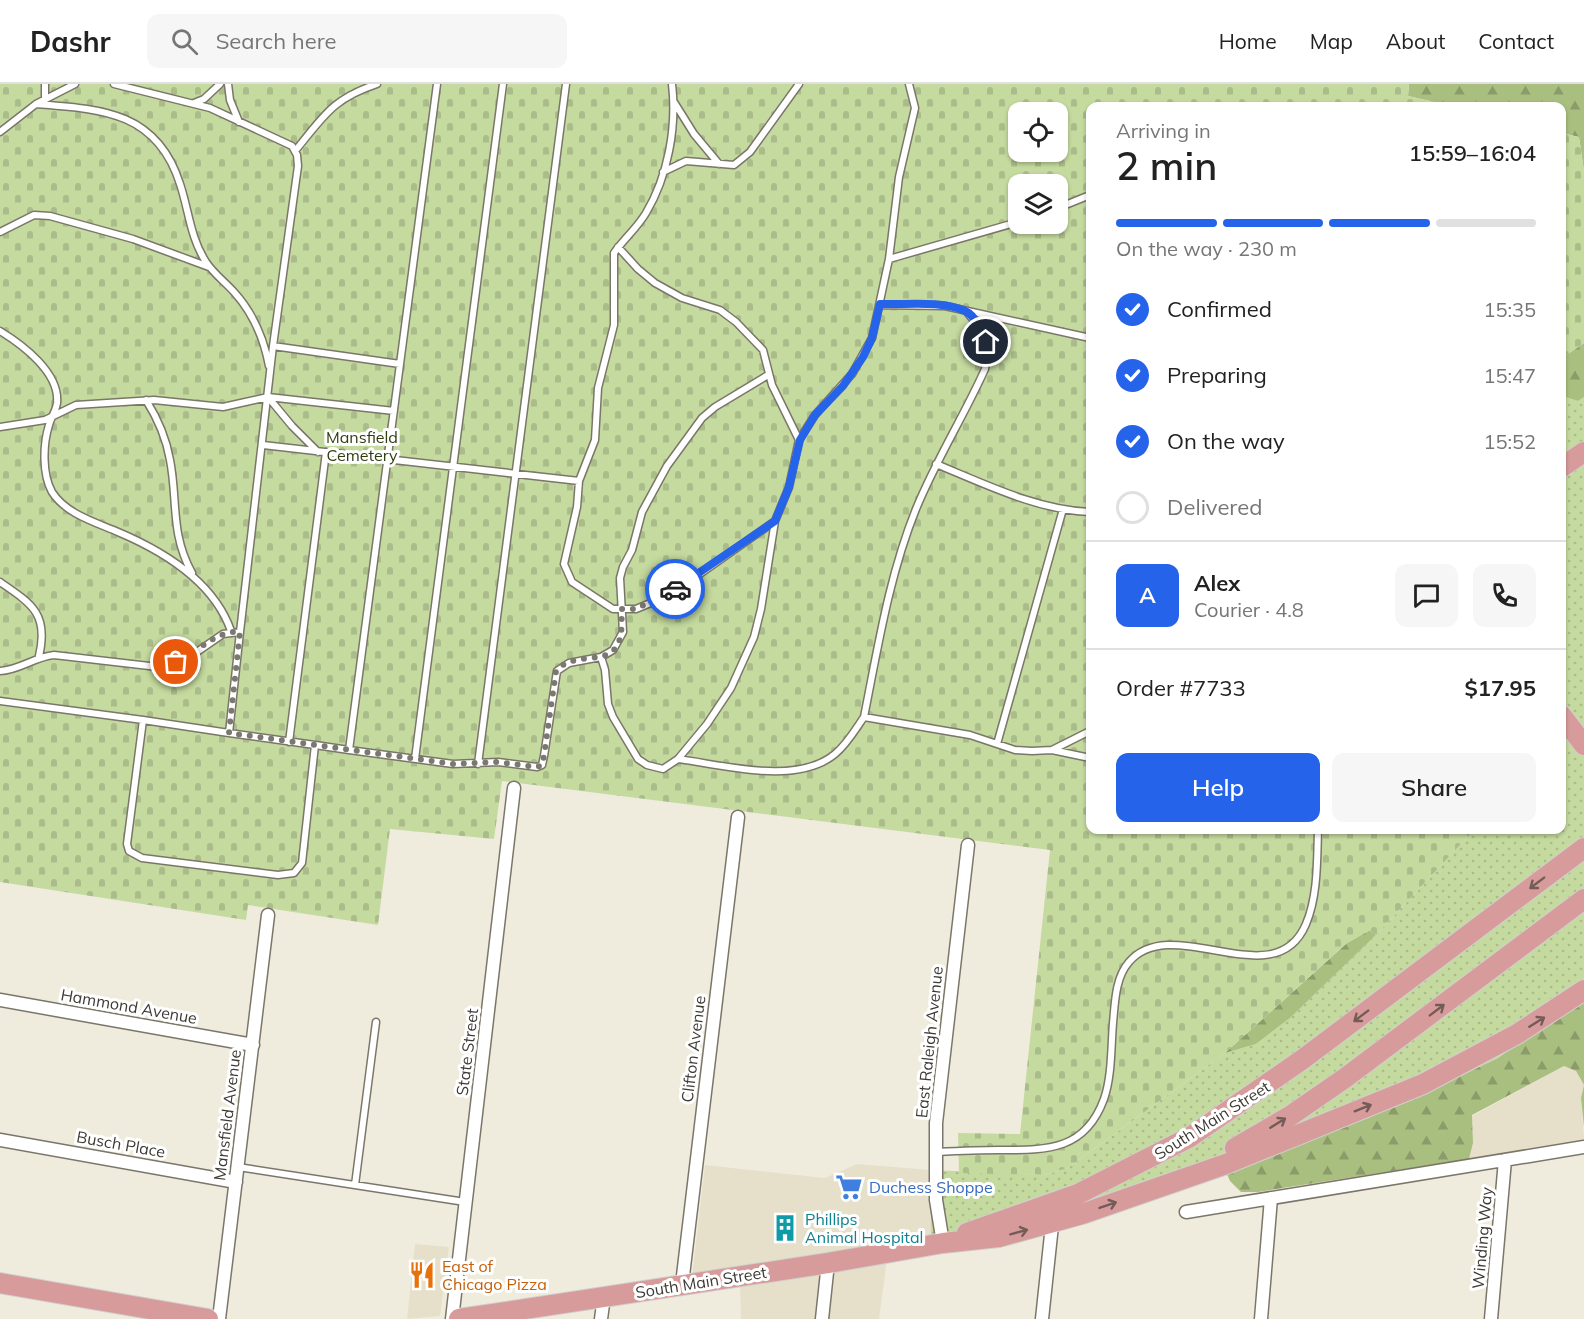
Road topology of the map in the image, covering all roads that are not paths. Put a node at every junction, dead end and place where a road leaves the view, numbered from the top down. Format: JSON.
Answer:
{"nodes":[{"id":1,"x":45,"y":84,"type":"edge"},
{"id":2,"x":75,"y":84,"type":"edge"},
{"id":3,"x":114,"y":84,"type":"edge"},
{"id":4,"x":220,"y":84,"type":"edge"},
{"id":5,"x":228,"y":84,"type":"edge"},
{"id":6,"x":377,"y":84,"type":"edge"},
{"id":7,"x":437,"y":84,"type":"edge"},
{"id":8,"x":503,"y":84,"type":"edge"},
{"id":9,"x":567,"y":84,"type":"edge"},
{"id":10,"x":672,"y":84,"type":"edge"},
{"id":11,"x":799,"y":84,"type":"edge"},
{"id":12,"x":909,"y":84,"type":"edge"},
{"id":13,"x":45,"y":100,"type":"junction"},
{"id":14,"x":674,"y":102,"type":"junction"},
{"id":15,"x":194,"y":103,"type":"junction"},
{"id":16,"x":36,"y":104,"type":"junction"},
{"id":17,"x":239,"y":122,"type":"junction"},
{"id":18,"x":0,"y":132,"type":"edge"},
{"id":19,"x":295,"y":151,"type":"junction"},
{"id":20,"x":719,"y":164,"type":"junction"},
{"id":21,"x":663,"y":172,"type":"junction"},
{"id":22,"x":1086,"y":197,"type":"edge"},
{"id":23,"x":1068,"y":204,"type":"edge"},
{"id":24,"x":1008,"y":225,"type":"edge"},
{"id":25,"x":0,"y":232,"type":"edge"},
{"id":26,"x":618,"y":247,"type":"junction"},
{"id":27,"x":889,"y":259,"type":"junction"},
{"id":28,"x":210,"y":267,"type":"junction"},
{"id":29,"x":880,"y":304,"type":"junction"},
{"id":30,"x":967,"y":312,"type":"junction"},
{"id":31,"x":0,"y":331,"type":"edge"},
{"id":32,"x":1086,"y":337,"type":"edge"},
{"id":33,"x":273,"y":346,"type":"junction"},
{"id":34,"x":400,"y":364,"type":"junction"},
{"id":35,"x":270,"y":374,"type":"junction"},
{"id":36,"x":768,"y":375,"type":"junction"},
{"id":37,"x":268,"y":397,"type":"junction"},
{"id":38,"x":146,"y":400,"type":"junction"},
{"id":39,"x":394,"y":411,"type":"junction"},
{"id":40,"x":53,"y":416,"type":"junction"},
{"id":41,"x":0,"y":427,"type":"edge"},
{"id":42,"x":800,"y":440,"type":"junction"},
{"id":43,"x":263,"y":445,"type":"junction"},
{"id":44,"x":322,"y":452,"type":"junction"},
{"id":45,"x":1584,"y":452,"type":"edge"},
{"id":46,"x":387,"y":460,"type":"junction"},
{"id":47,"x":936,"y":464,"type":"junction"},
{"id":48,"x":1566,"y":464,"type":"edge"},
{"id":49,"x":453,"y":467,"type":"junction"},
{"id":50,"x":516,"y":473,"type":"junction"},
{"id":51,"x":579,"y":481,"type":"junction"},
{"id":52,"x":1063,"y":509,"type":"junction"},
{"id":53,"x":1086,"y":512,"type":"edge"},
{"id":54,"x":775,"y":521,"type":"junction"},
{"id":55,"x":193,"y":576,"type":"junction"},
{"id":56,"x":0,"y":582,"type":"edge"},
{"id":57,"x":621,"y":609,"type":"junction"},
{"id":58,"x":231,"y":632,"type":"junction"},
{"id":59,"x":240,"y":632,"type":"junction"},
{"id":60,"x":39,"y":656,"type":"junction"},
{"id":61,"x":601,"y":657,"type":"junction"},
{"id":62,"x":0,"y":671,"type":"edge"},
{"id":63,"x":0,"y":701,"type":"edge"},
{"id":64,"x":864,"y":717,"type":"junction"},
{"id":65,"x":143,"y":720,"type":"junction"},
{"id":66,"x":1566,"y":721,"type":"edge"},
{"id":67,"x":229,"y":733,"type":"junction"},
{"id":68,"x":1086,"y":733,"type":"edge"},
{"id":69,"x":289,"y":742,"type":"junction"},
{"id":70,"x":997,"y":744,"type":"junction"},
{"id":71,"x":315,"y":745,"type":"junction"},
{"id":72,"x":1584,"y":745,"type":"edge"},
{"id":73,"x":349,"y":750,"type":"junction"},
{"id":74,"x":1052,"y":750,"type":"junction"},
{"id":75,"x":1086,"y":757,"type":"edge"},
{"id":76,"x":415,"y":759,"type":"junction"},
{"id":77,"x":678,"y":759,"type":"junction"},
{"id":78,"x":478,"y":764,"type":"junction"},
{"id":79,"x":514,"y":788,"type":"dead end"},
{"id":80,"x":738,"y":817,"type":"dead end"},
{"id":81,"x":1318,"y":834,"type":"edge"},
{"id":82,"x":968,"y":845,"type":"dead end"},
{"id":83,"x":1584,"y":848,"type":"edge"},
{"id":84,"x":1584,"y":899,"type":"edge"},
{"id":85,"x":268,"y":915,"type":"dead end"},
{"id":86,"x":1584,"y":990,"type":"edge"},
{"id":87,"x":0,"y":1000,"type":"edge"},
{"id":88,"x":376,"y":1022,"type":"dead end"},
{"id":89,"x":253,"y":1044,"type":"junction"},
{"id":90,"x":0,"y":1140,"type":"edge"},
{"id":91,"x":1584,"y":1147,"type":"edge"},
{"id":92,"x":935,"y":1152,"type":"junction"},
{"id":93,"x":1505,"y":1160,"type":"junction"},
{"id":94,"x":237,"y":1167,"type":"junction"},
{"id":95,"x":1171,"y":1181,"type":"junction"},
{"id":96,"x":236,"y":1182,"type":"junction"},
{"id":97,"x":355,"y":1185,"type":"junction"},
{"id":98,"x":1271,"y":1198,"type":"junction"},
{"id":99,"x":466,"y":1202,"type":"junction"},
{"id":100,"x":1053,"y":1203,"type":"junction"},
{"id":101,"x":1186,"y":1212,"type":"dead end"},
{"id":102,"x":1052,"y":1223,"type":"junction"},
{"id":103,"x":942,"y":1243,"type":"junction"},
{"id":104,"x":828,"y":1263,"type":"junction"},
{"id":105,"x":0,"y":1283,"type":"edge"},
{"id":106,"x":682,"y":1284,"type":"junction"},
{"id":107,"x":604,"y":1297,"type":"junction"},
{"id":108,"x":165,"y":1316,"type":"edge"},
{"id":109,"x":208,"y":1319,"type":"edge"},
{"id":110,"x":219,"y":1319,"type":"edge"},
{"id":111,"x":452,"y":1319,"type":"edge"},
{"id":112,"x":459,"y":1319,"type":"edge"},
{"id":113,"x":602,"y":1319,"type":"edge"},
{"id":114,"x":822,"y":1319,"type":"edge"},
{"id":115,"x":1041,"y":1319,"type":"edge"},
{"id":116,"x":1261,"y":1319,"type":"edge"},
{"id":117,"x":1491,"y":1319,"type":"edge"}],
"edges":[{"from":1,"to":13,"type":"lane"},
{"from":2,"to":13,"type":"lane"},
{"from":3,"to":15,"type":"lane"},
{"from":4,"to":15,"type":"lane"},
{"from":5,"to":17,"type":"lane"},
{"from":6,"to":19,"type":"lane"},
{"from":7,"to":34,"type":"lane"},
{"from":8,"to":49,"type":"lane"},
{"from":9,"to":50,"type":"lane"},
{"from":10,"to":14,"type":"lane"},
{"from":11,"to":20,"type":"lane"},
{"from":12,"to":27,"type":"lane"},
{"from":13,"to":16,"type":"lane"},
{"from":14,"to":20,"type":"lane"},
{"from":14,"to":21,"type":"lane"},
{"from":15,"to":17,"type":"lane"},
{"from":16,"to":18,"type":"lane"},
{"from":16,"to":28,"type":"lane"},
{"from":17,"to":19,"type":"lane"},
{"from":19,"to":33,"type":"lane"},
{"from":20,"to":21,"type":"lane"},
{"from":21,"to":26,"type":"lane"},
{"from":22,"to":23,"type":"lane"},
{"from":24,"to":27,"type":"lane"},
{"from":25,"to":28,"type":"lane"},
{"from":26,"to":36,"type":"lane"},
{"from":26,"to":51,"type":"lane"},
{"from":27,"to":29,"type":"lane"},
{"from":28,"to":35,"type":"lane"},
{"from":29,"to":30,"type":"lane"},
{"from":29,"to":42,"type":"lane"},
{"from":30,"to":32,"type":"lane"},
{"from":30,"to":47,"type":"lane"},
{"from":31,"to":40,"type":"lane"},
{"from":33,"to":34,"type":"lane"},
{"from":33,"to":35,"type":"lane"},
{"from":34,"to":39,"type":"lane"},
{"from":35,"to":37,"type":"lane"},
{"from":36,"to":42,"type":"lane"},
{"from":36,"to":57,"type":"lane"},
{"from":37,"to":38,"type":"lane"},
{"from":37,"to":39,"type":"lane"},
{"from":37,"to":43,"type":"lane"},
{"from":37,"to":44,"type":"lane"},
{"from":38,"to":40,"type":"lane"},
{"from":38,"to":55,"type":"lane"},
{"from":39,"to":46,"type":"lane"},
{"from":40,"to":41,"type":"lane"},
{"from":40,"to":55,"type":"lane"},
{"from":42,"to":54,"type":"lane"},
{"from":43,"to":44,"type":"lane"},
{"from":43,"to":59,"type":"lane"},
{"from":44,"to":46,"type":"lane"},
{"from":44,"to":69,"type":"lane"},
{"from":45,"to":48,"type":"highway"},
{"from":46,"to":49,"type":"lane"},
{"from":46,"to":73,"type":"lane"},
{"from":47,"to":52,"type":"lane"},
{"from":47,"to":64,"type":"lane"},
{"from":49,"to":50,"type":"lane"},
{"from":49,"to":76,"type":"lane"},
{"from":50,"to":51,"type":"lane"},
{"from":50,"to":78,"type":"lane"},
{"from":51,"to":57,"type":"lane"},
{"from":52,"to":53,"type":"lane"},
{"from":52,"to":70,"type":"lane"},
{"from":54,"to":57,"type":"lane"},
{"from":54,"to":77,"type":"lane"},
{"from":55,"to":58,"type":"lane"},
{"from":56,"to":60,"type":"lane"},
{"from":57,"to":61,"type":"lane"},
{"from":58,"to":59,"type":"lane"},
{"from":58,"to":60,"type":"lane"},
{"from":59,"to":67,"type":"lane"},
{"from":60,"to":62,"type":"lane"},
{"from":61,"to":77,"type":"lane"},
{"from":61,"to":78,"type":"lane"},
{"from":63,"to":65,"type":"lane"},
{"from":64,"to":70,"type":"lane"},
{"from":64,"to":77,"type":"lane"},
{"from":65,"to":67,"type":"lane"},
{"from":65,"to":71,"type":"lane"},
{"from":66,"to":72,"type":"highway"},
{"from":67,"to":69,"type":"lane"},
{"from":68,"to":74,"type":"lane"},
{"from":69,"to":71,"type":"lane"},
{"from":70,"to":74,"type":"lane"},
{"from":71,"to":73,"type":"lane"},
{"from":73,"to":76,"type":"lane"},
{"from":74,"to":75,"type":"lane"},
{"from":76,"to":78,"type":"lane"},
{"from":79,"to":99,"type":"street","name":"State Street"},
{"from":80,"to":106,"type":"street","name":"Clifton Avenue"},
{"from":81,"to":92,"type":"lane"},
{"from":82,"to":92,"type":"street","name":"East Raleigh Avenue"},
{"from":83,"to":100,"type":"highway","name":"South Main Street","one_way":true},
{"from":95,"to":84,"type":"highway","one_way":true},
{"from":85,"to":89,"type":"street","name":"Mansfield Avenue"},
{"from":95,"to":86,"type":"highway","one_way":true},
{"from":87,"to":89,"type":"street","name":"Hammond Avenue"},
{"from":88,"to":97,"type":"lane"},
{"from":89,"to":94,"type":"street","name":"Mansfield Avenue"},
{"from":90,"to":96,"type":"street","name":"Busch Place"},
{"from":91,"to":93,"type":"street"},
{"from":92,"to":103,"type":"street","name":"East Raleigh Avenue"},
{"from":93,"to":98,"type":"street"},
{"from":93,"to":117,"type":"street","name":"Winding Way"},
{"from":94,"to":96,"type":"street","name":"Mansfield Avenue"},
{"from":94,"to":97,"type":"lane"},
{"from":102,"to":95,"type":"highway","name":"South Main Street","one_way":true},
{"from":96,"to":110,"type":"street","name":"Mansfield Avenue"},
{"from":97,"to":99,"type":"lane"},
{"from":98,"to":101,"type":"street"},
{"from":98,"to":116,"type":"street"},
{"from":99,"to":111,"type":"street","name":"State Street"},
{"from":100,"to":102,"type":"street"},
{"from":100,"to":103,"type":"highway","name":"South Main Street"},
{"from":103,"to":102,"type":"highway","name":"South Main Street","one_way":true},
{"from":102,"to":115,"type":"street"},
{"from":103,"to":104,"type":"highway","name":"South Main Street"},
{"from":104,"to":106,"type":"highway","name":"South Main Street"},
{"from":104,"to":114,"type":"street"},
{"from":105,"to":108,"type":"highway"},
{"from":106,"to":107,"type":"highway","name":"South Main Street"},
{"from":107,"to":112,"type":"highway","name":"South Main Street"},
{"from":107,"to":113,"type":"street"},
{"from":108,"to":109,"type":"highway"}]}
